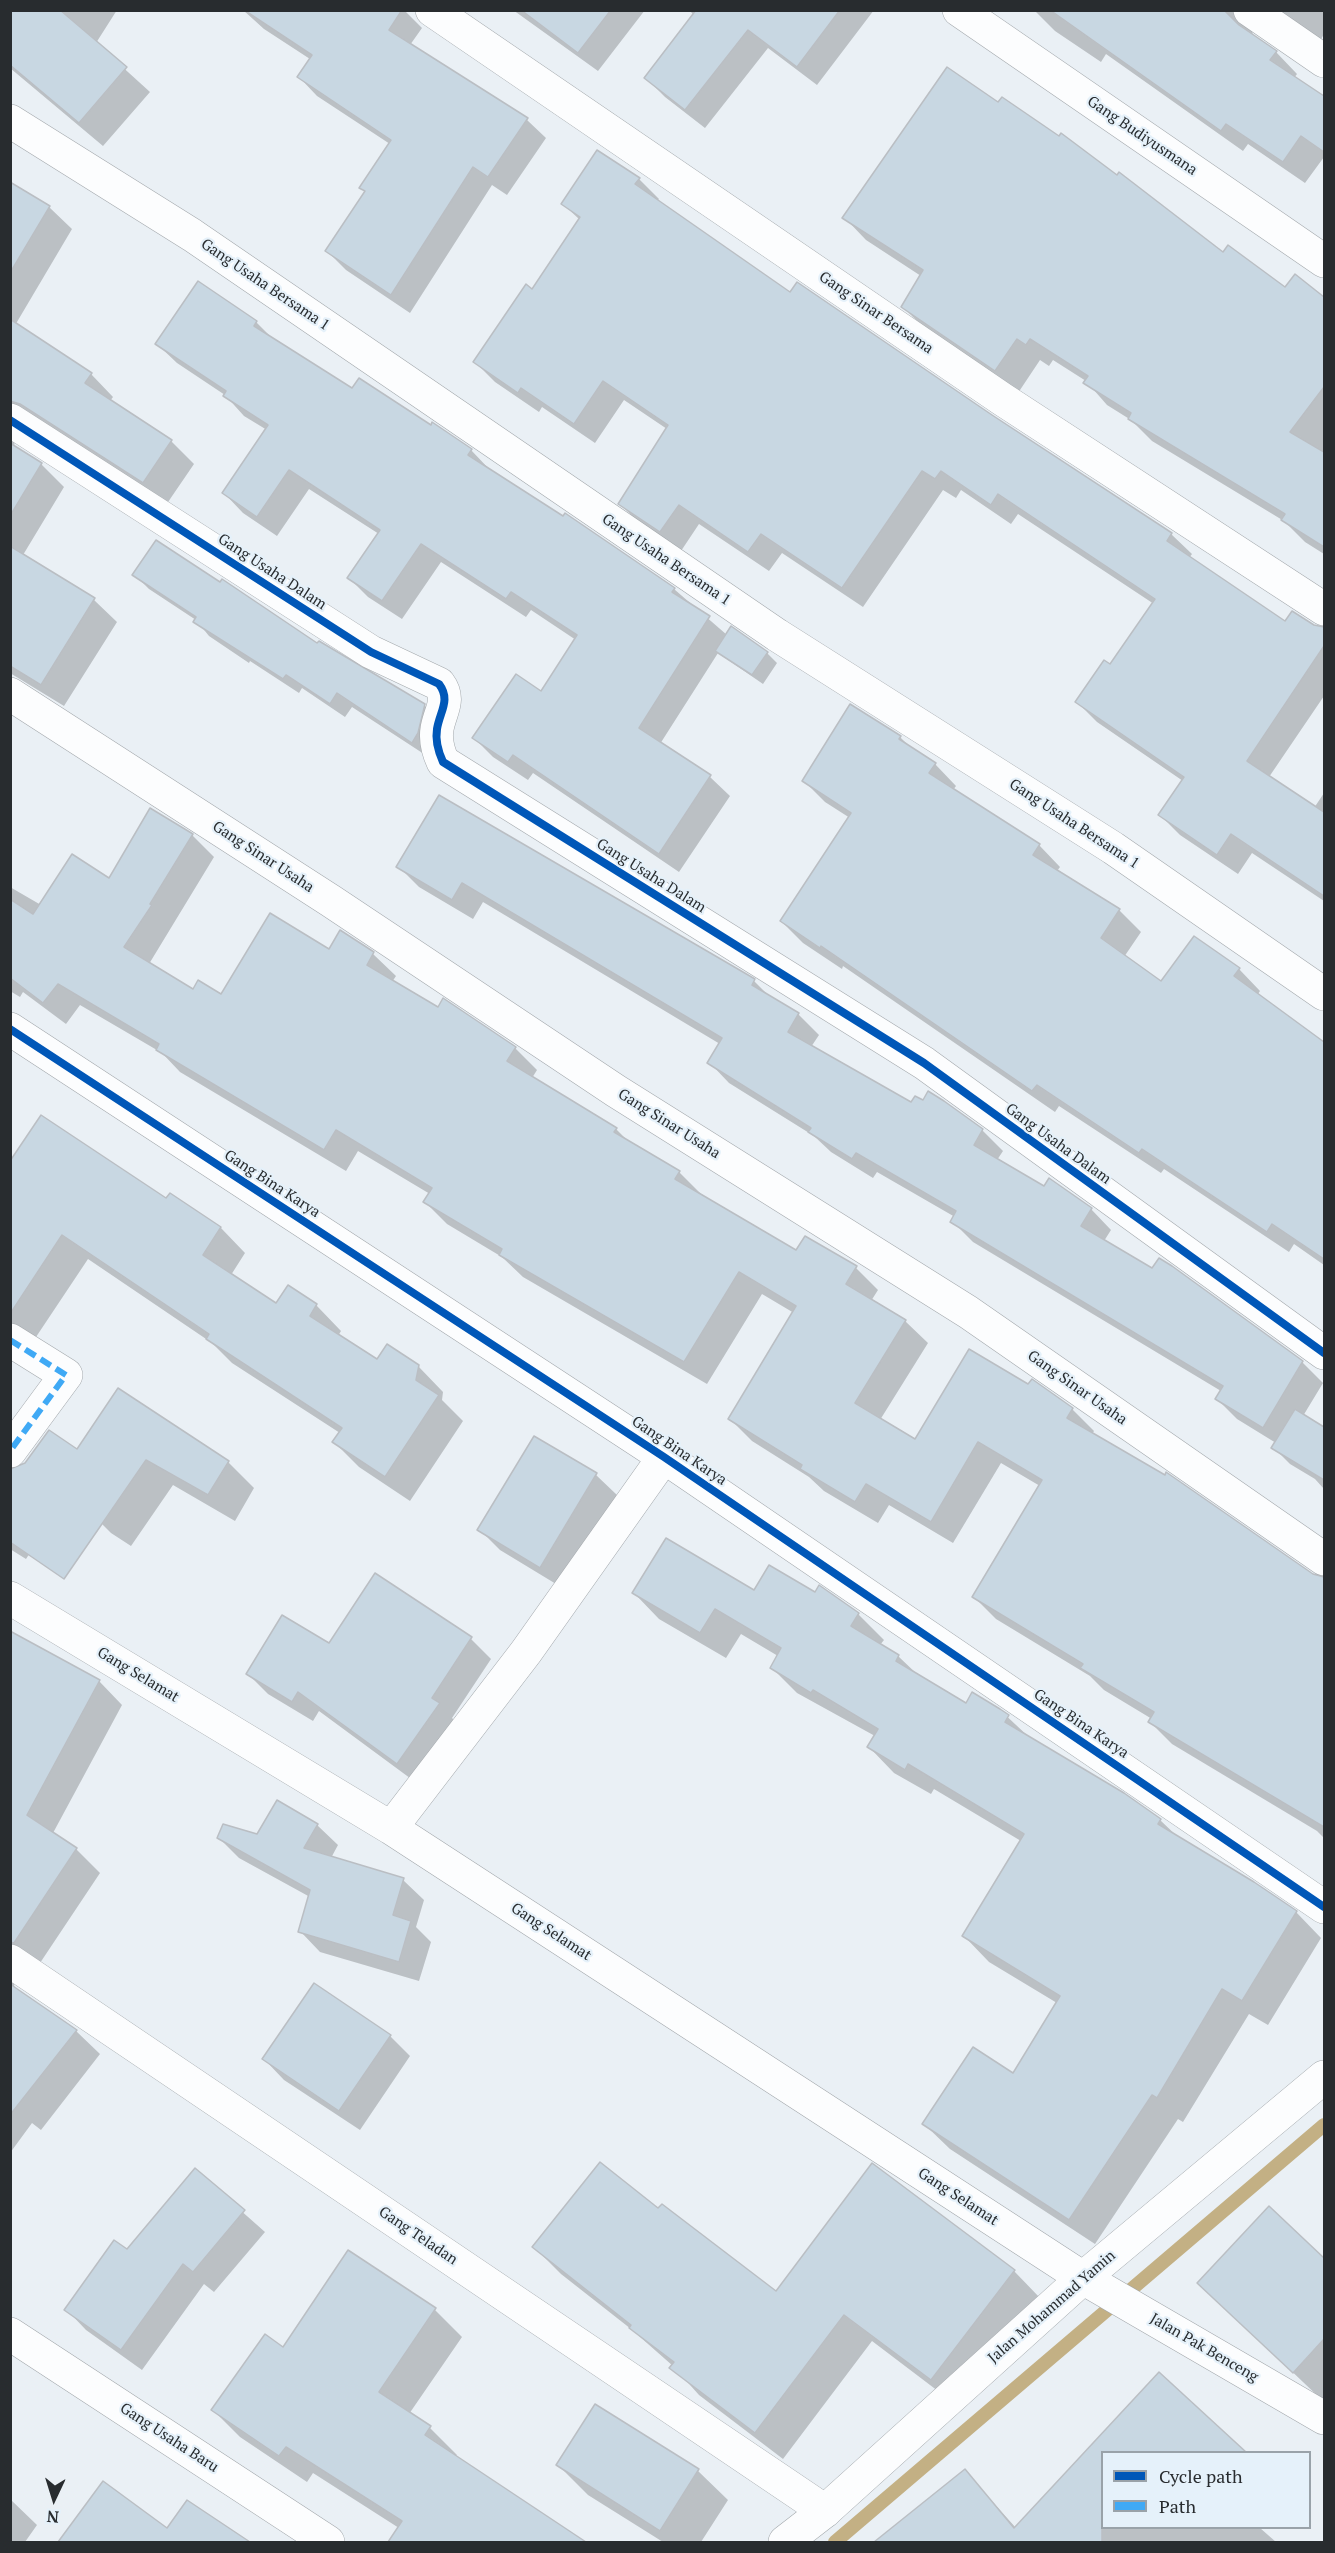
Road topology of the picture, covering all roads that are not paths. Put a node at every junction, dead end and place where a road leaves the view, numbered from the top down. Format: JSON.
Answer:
{"nodes":[{"id":1,"x":432,"y":10,"type":"edge"},
{"id":2,"x":959,"y":10,"type":"edge"},
{"id":3,"x":1250,"y":10,"type":"edge"},
{"id":4,"x":1324,"y":61,"type":"edge"},
{"id":5,"x":10,"y":122,"type":"edge"},
{"id":6,"x":1324,"y":261,"type":"edge"},
{"id":7,"x":10,"y":420,"type":"edge"},
{"id":8,"x":1324,"y":609,"type":"edge"},
{"id":9,"x":10,"y":694,"type":"edge"},
{"id":10,"x":1324,"y":994,"type":"edge"},
{"id":11,"x":10,"y":1029,"type":"edge"},
{"id":12,"x":10,"y":1340,"type":"edge"},
{"id":13,"x":1324,"y":1353,"type":"edge"},
{"id":14,"x":10,"y":1452,"type":"edge"},
{"id":15,"x":664,"y":1457,"type":"junction"},
{"id":16,"x":1324,"y":1559,"type":"edge"},
{"id":17,"x":10,"y":1598,"type":"edge"},
{"id":18,"x":391,"y":1828,"type":"junction"},
{"id":19,"x":1324,"y":1907,"type":"edge"},
{"id":20,"x":10,"y":1961,"type":"edge"},
{"id":21,"x":1324,"y":2077,"type":"edge"},
{"id":22,"x":1085,"y":2279,"type":"junction"},
{"id":23,"x":10,"y":2334,"type":"edge"},
{"id":24,"x":1324,"y":2418,"type":"edge"},
{"id":25,"x":825,"y":2511,"type":"junction"},
{"id":26,"x":328,"y":2542,"type":"edge"},
{"id":27,"x":785,"y":2542,"type":"edge"}],
"edges":[{"from":1,"to":8,"type":"street","name":"Gang Sinar Bersama"},
{"from":2,"to":6,"type":"street","name":"Gang Budiyusmana"},
{"from":3,"to":4,"type":"street"},
{"from":5,"to":10,"type":"street","name":"Gang Usaha Bersama 1"},
{"from":7,"to":13,"type":"street","name":"Gang Usaha Dalam"},
{"from":9,"to":16,"type":"street","name":"Gang Sinar Usaha"},
{"from":11,"to":15,"type":"street","name":"Gang Bina Karya"},
{"from":12,"to":14,"type":"street"},
{"from":15,"to":18,"type":"street"},
{"from":15,"to":19,"type":"street","name":"Gang Bina Karya"},
{"from":17,"to":18,"type":"street","name":"Gang Selamat"},
{"from":18,"to":22,"type":"street","name":"Gang Selamat"},
{"from":20,"to":25,"type":"street","name":"Gang Teladan"},
{"from":21,"to":22,"type":"street","name":"Jalan Mohammad Yamin"},
{"from":22,"to":24,"type":"street","name":"Jalan Pak Benceng"},
{"from":22,"to":25,"type":"street","name":"Jalan Mohammad Yamin"},
{"from":23,"to":26,"type":"street","name":"Gang Usaha Baru"},
{"from":25,"to":27,"type":"street","name":"Jalan Mohammad Yamin"}]}
